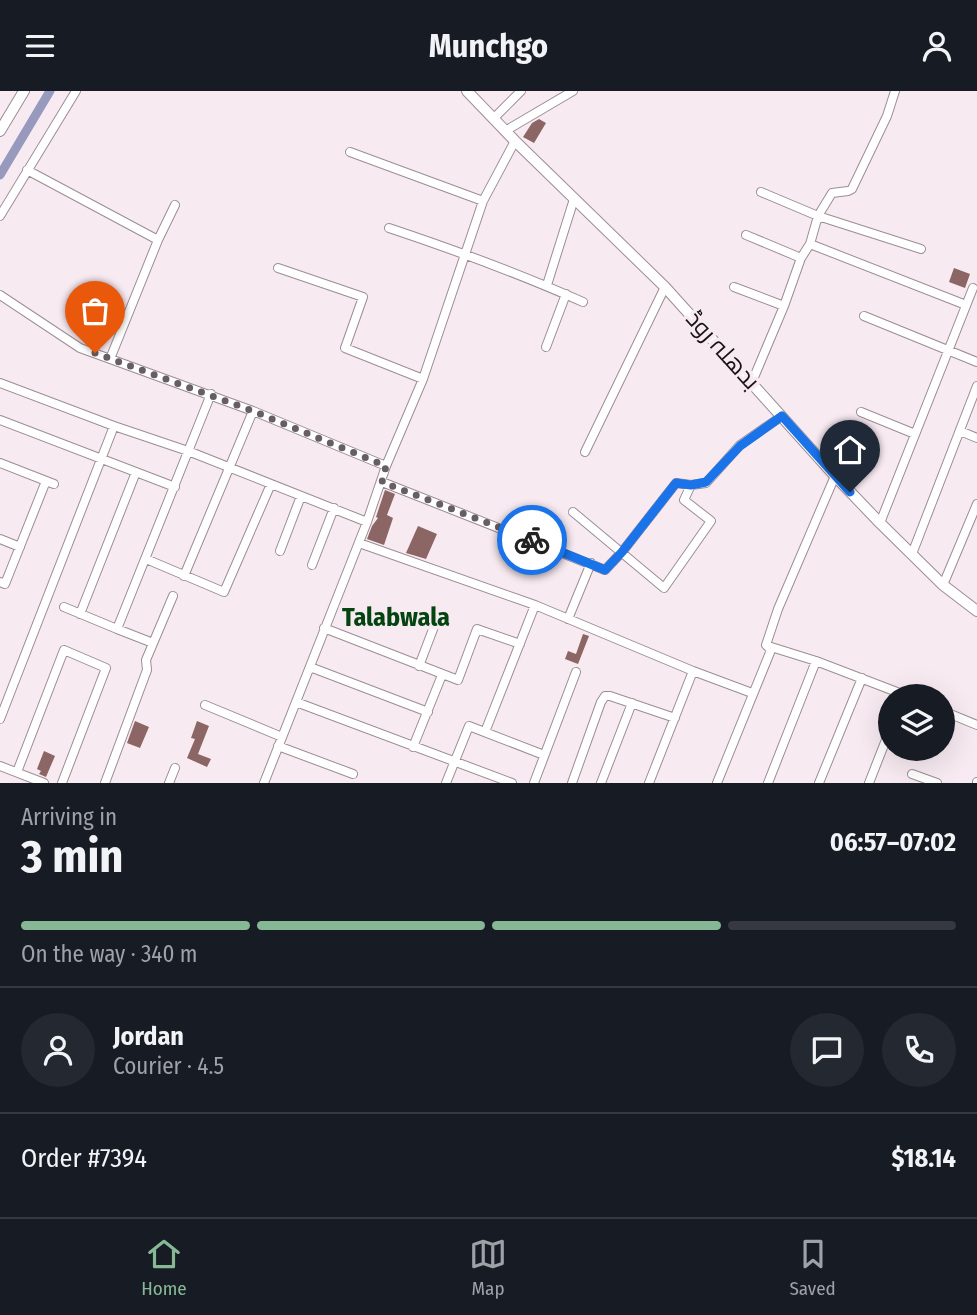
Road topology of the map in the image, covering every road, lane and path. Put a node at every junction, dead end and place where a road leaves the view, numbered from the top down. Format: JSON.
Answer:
{"nodes":[{"id":1,"x":23,"y":91,"type":"edge"},
{"id":2,"x":76,"y":91,"type":"edge"},
{"id":3,"x":467,"y":91,"type":"edge"},
{"id":4,"x":521,"y":91,"type":"edge"},
{"id":5,"x":573,"y":91,"type":"edge"},
{"id":6,"x":895,"y":91,"type":"edge"},
{"id":7,"x":493,"y":118,"type":"junction"},
{"id":8,"x":0,"y":131,"type":"edge"},
{"id":9,"x":505,"y":131,"type":"junction"},
{"id":10,"x":515,"y":141,"type":"junction"},
{"id":11,"x":350,"y":152,"type":"dead end"},
{"id":12,"x":27,"y":170,"type":"junction"},
{"id":13,"x":761,"y":192,"type":"dead end"},
{"id":14,"x":574,"y":199,"type":"junction"},
{"id":15,"x":483,"y":201,"type":"junction"},
{"id":16,"x":175,"y":205,"type":"dead end"},
{"id":17,"x":0,"y":216,"type":"edge"},
{"id":18,"x":818,"y":216,"type":"junction"},
{"id":19,"x":389,"y":228,"type":"dead end"},
{"id":20,"x":746,"y":235,"type":"dead end"},
{"id":21,"x":158,"y":240,"type":"junction"},
{"id":22,"x":810,"y":244,"type":"junction"},
{"id":23,"x":921,"y":249,"type":"dead end"},
{"id":24,"x":466,"y":254,"type":"junction"},
{"id":25,"x":802,"y":258,"type":"junction"},
{"id":26,"x":278,"y":268,"type":"dead end"},
{"id":27,"x":547,"y":285,"type":"junction"},
{"id":28,"x":665,"y":287,"type":"junction"},
{"id":29,"x":734,"y":287,"type":"dead end"},
{"id":30,"x":973,"y":288,"type":"dead end"},
{"id":31,"x":566,"y":294,"type":"junction"},
{"id":32,"x":0,"y":295,"type":"edge"},
{"id":33,"x":583,"y":302,"type":"dead end"},
{"id":34,"x":966,"y":305,"type":"junction"},
{"id":35,"x":784,"y":306,"type":"junction"},
{"id":36,"x":864,"y":316,"type":"dead end"},
{"id":37,"x":546,"y":347,"type":"dead end"},
{"id":38,"x":949,"y":351,"type":"junction"},
{"id":39,"x":110,"y":359,"type":"junction"},
{"id":40,"x":977,"y":362,"type":"edge"},
{"id":41,"x":423,"y":379,"type":"junction"},
{"id":42,"x":752,"y":382,"type":"junction"},
{"id":43,"x":0,"y":383,"type":"edge"},
{"id":44,"x":977,"y":386,"type":"edge"},
{"id":45,"x":211,"y":394,"type":"junction"},
{"id":46,"x":253,"y":411,"type":"junction"},
{"id":47,"x":861,"y":412,"type":"dead end"},
{"id":48,"x":782,"y":416,"type":"junction"},
{"id":49,"x":0,"y":420,"type":"edge"},
{"id":50,"x":114,"y":426,"type":"junction"},
{"id":51,"x":960,"y":431,"type":"junction"},
{"id":52,"x":915,"y":434,"type":"junction"},
{"id":53,"x":977,"y":438,"type":"edge"},
{"id":54,"x":188,"y":451,"type":"junction"},
{"id":55,"x":585,"y":452,"type":"dead end"},
{"id":56,"x":102,"y":459,"type":"junction"},
{"id":57,"x":0,"y":463,"type":"edge"},
{"id":58,"x":386,"y":466,"type":"junction"},
{"id":59,"x":228,"y":467,"type":"junction"},
{"id":60,"x":136,"y":472,"type":"junction"},
{"id":61,"x":835,"y":476,"type":"junction"},
{"id":62,"x":382,"y":482,"type":"junction"},
{"id":63,"x":271,"y":484,"type":"junction"},
{"id":64,"x":691,"y":485,"type":"junction"},
{"id":65,"x":175,"y":487,"type":"junction"},
{"id":66,"x":301,"y":496,"type":"junction"},
{"id":67,"x":977,"y":504,"type":"edge"},
{"id":68,"x":334,"y":508,"type":"junction"},
{"id":69,"x":572,"y":512,"type":"dead end"},
{"id":70,"x":367,"y":522,"type":"junction"},
{"id":71,"x":880,"y":523,"type":"junction"},
{"id":72,"x":0,"y":539,"type":"edge"},
{"id":73,"x":359,"y":543,"type":"junction"},
{"id":74,"x":20,"y":547,"type":"junction"},
{"id":75,"x":280,"y":551,"type":"dead end"},
{"id":76,"x":622,"y":552,"type":"junction"},
{"id":77,"x":912,"y":554,"type":"junction"},
{"id":78,"x":146,"y":559,"type":"junction"},
{"id":79,"x":591,"y":563,"type":"junction"},
{"id":80,"x":312,"y":565,"type":"dead end"},
{"id":81,"x":184,"y":576,"type":"junction"},
{"id":82,"x":0,"y":582,"type":"edge"},
{"id":83,"x":943,"y":585,"type":"junction"},
{"id":84,"x":173,"y":596,"type":"dead end"},
{"id":85,"x":535,"y":605,"type":"junction"},
{"id":86,"x":64,"y":607,"type":"dead end"},
{"id":87,"x":977,"y":611,"type":"edge"},
{"id":88,"x":80,"y":614,"type":"junction"},
{"id":89,"x":438,"y":616,"type":"dead end"},
{"id":90,"x":568,"y":619,"type":"junction"},
{"id":91,"x":324,"y":628,"type":"junction"},
{"id":92,"x":117,"y":629,"type":"junction"},
{"id":93,"x":153,"y":643,"type":"junction"},
{"id":94,"x":520,"y":644,"type":"junction"},
{"id":95,"x":766,"y":645,"type":"junction"},
{"id":96,"x":816,"y":661,"type":"junction"},
{"id":97,"x":419,"y":666,"type":"junction"},
{"id":98,"x":310,"y":667,"type":"junction"},
{"id":99,"x":693,"y":671,"type":"junction"},
{"id":100,"x":576,"y":672,"type":"dead end"},
{"id":101,"x":442,"y":675,"type":"junction"},
{"id":102,"x":862,"y":678,"type":"junction"},
{"id":103,"x":878,"y":685,"type":"edge"},
{"id":104,"x":752,"y":693,"type":"junction"},
{"id":105,"x":296,"y":702,"type":"junction"},
{"id":106,"x":632,"y":703,"type":"junction"},
{"id":107,"x":205,"y":705,"type":"dead end"},
{"id":108,"x":428,"y":712,"type":"junction"},
{"id":109,"x":955,"y":716,"type":"edge"},
{"id":110,"x":675,"y":718,"type":"junction"},
{"id":111,"x":0,"y":719,"type":"edge"},
{"id":112,"x":977,"y":725,"type":"edge"},
{"id":113,"x":485,"y":732,"type":"junction"},
{"id":114,"x":280,"y":741,"type":"junction"},
{"id":115,"x":413,"y":747,"type":"junction"},
{"id":116,"x":544,"y":755,"type":"junction"},
{"id":117,"x":878,"y":760,"type":"edge"},
{"id":118,"x":454,"y":762,"type":"junction"},
{"id":119,"x":0,"y":766,"type":"edge"},
{"id":120,"x":175,"y":768,"type":"dead end"},
{"id":121,"x":17,"y":772,"type":"junction"},
{"id":122,"x":353,"y":774,"type":"dead end"},
{"id":123,"x":912,"y":774,"type":"dead end"},
{"id":124,"x":44,"y":783,"type":"edge"},
{"id":125,"x":62,"y":783,"type":"edge"},
{"id":126,"x":105,"y":783,"type":"edge"},
{"id":127,"x":169,"y":783,"type":"edge"},
{"id":128,"x":264,"y":783,"type":"edge"},
{"id":129,"x":446,"y":783,"type":"edge"},
{"id":130,"x":512,"y":783,"type":"edge"},
{"id":131,"x":534,"y":783,"type":"edge"},
{"id":132,"x":572,"y":783,"type":"edge"},
{"id":133,"x":601,"y":783,"type":"edge"},
{"id":134,"x":649,"y":783,"type":"edge"},
{"id":135,"x":717,"y":783,"type":"edge"},
{"id":136,"x":768,"y":783,"type":"edge"},
{"id":137,"x":819,"y":783,"type":"edge"},
{"id":138,"x":869,"y":783,"type":"edge"},
{"id":139,"x":937,"y":783,"type":"edge"}],
"edges":[{"from":1,"to":8,"type":"main road"},
{"from":2,"to":12,"type":"street"},
{"from":3,"to":7,"type":"main road","name":"بدھلہ روڈ"},
{"from":4,"to":7,"type":"street"},
{"from":5,"to":9,"type":"street"},
{"from":6,"to":18,"type":"street"},
{"from":7,"to":9,"type":"main road","name":"بدھلہ روڈ"},
{"from":9,"to":10,"type":"main road","name":"بدھلہ روڈ"},
{"from":10,"to":14,"type":"main road","name":"بدھلہ روڈ"},
{"from":10,"to":15,"type":"street"},
{"from":11,"to":15,"type":"street"},
{"from":12,"to":17,"type":"street"},
{"from":12,"to":21,"type":"street"},
{"from":13,"to":18,"type":"street"},
{"from":14,"to":27,"type":"street"},
{"from":14,"to":28,"type":"main road","name":"بدھلہ روڈ"},
{"from":15,"to":24,"type":"street"},
{"from":16,"to":21,"type":"street"},
{"from":18,"to":22,"type":"street"},
{"from":18,"to":23,"type":"street"},
{"from":19,"to":24,"type":"street"},
{"from":20,"to":25,"type":"street"},
{"from":21,"to":39,"type":"street"},
{"from":22,"to":25,"type":"street"},
{"from":22,"to":34,"type":"street"},
{"from":24,"to":27,"type":"street"},
{"from":24,"to":41,"type":"street"},
{"from":25,"to":35,"type":"street"},
{"from":26,"to":41,"type":"street"},
{"from":27,"to":31,"type":"street"},
{"from":28,"to":42,"type":"main road","name":"بدھلہ روڈ"},
{"from":28,"to":55,"type":"street"},
{"from":29,"to":35,"type":"street"},
{"from":30,"to":34,"type":"street"},
{"from":31,"to":33,"type":"street"},
{"from":31,"to":37,"type":"street"},
{"from":32,"to":39,"type":"street"},
{"from":34,"to":38,"type":"street"},
{"from":35,"to":42,"type":"street"},
{"from":36,"to":38,"type":"street"},
{"from":38,"to":40,"type":"street"},
{"from":38,"to":52,"type":"street"},
{"from":39,"to":45,"type":"street"},
{"from":41,"to":58,"type":"street"},
{"from":42,"to":48,"type":"main road","name":"بدھلہ روڈ"},
{"from":43,"to":50,"type":"street"},
{"from":44,"to":51,"type":"street"},
{"from":45,"to":46,"type":"street"},
{"from":45,"to":54,"type":"street"},
{"from":46,"to":58,"type":"street"},
{"from":46,"to":59,"type":"street"},
{"from":47,"to":52,"type":"street"},
{"from":48,"to":61,"type":"main road","name":"بدھلہ روڈ"},
{"from":48,"to":64,"type":"street"},
{"from":49,"to":56,"type":"street"},
{"from":50,"to":54,"type":"street"},
{"from":50,"to":56,"type":"street"},
{"from":51,"to":53,"type":"street"},
{"from":51,"to":77,"type":"street"},
{"from":52,"to":71,"type":"street"},
{"from":54,"to":59,"type":"street"},
{"from":54,"to":65,"type":"street"},
{"from":56,"to":60,"type":"street"},
{"from":56,"to":111,"type":"street"},
{"from":57,"to":74,"type":"street"},
{"from":58,"to":62,"type":"street"},
{"from":59,"to":63,"type":"street"},
{"from":59,"to":81,"type":"street"},
{"from":60,"to":65,"type":"street"},
{"from":60,"to":88,"type":"street"},
{"from":61,"to":71,"type":"main road","name":"بدھلہ روڈ"},
{"from":61,"to":95,"type":"street"},
{"from":62,"to":70,"type":"street"},
{"from":62,"to":79,"type":"street"},
{"from":63,"to":66,"type":"street"},
{"from":63,"to":81,"type":"street"},
{"from":64,"to":76,"type":"street"},
{"from":64,"to":76,"type":"street"},
{"from":65,"to":78,"type":"street"},
{"from":66,"to":68,"type":"street"},
{"from":66,"to":75,"type":"street"},
{"from":67,"to":83,"type":"street"},
{"from":68,"to":70,"type":"street"},
{"from":68,"to":80,"type":"street"},
{"from":69,"to":76,"type":"street"},
{"from":70,"to":73,"type":"street"},
{"from":71,"to":77,"type":"main road","name":"بدھلہ روڈ"},
{"from":72,"to":74,"type":"street"},
{"from":73,"to":85,"type":"street"},
{"from":73,"to":91,"type":"street"},
{"from":74,"to":82,"type":"street"},
{"from":76,"to":79,"type":"street"},
{"from":77,"to":83,"type":"main road","name":"بدھلہ روڈ"},
{"from":78,"to":81,"type":"street"},
{"from":78,"to":92,"type":"street"},
{"from":79,"to":90,"type":"street"},
{"from":83,"to":87,"type":"main road","name":"بدھلہ روڈ"},
{"from":84,"to":93,"type":"street"},
{"from":85,"to":90,"type":"street"},
{"from":85,"to":94,"type":"street"},
{"from":86,"to":88,"type":"street"},
{"from":88,"to":92,"type":"street"},
{"from":89,"to":97,"type":"street"},
{"from":90,"to":99,"type":"street"},
{"from":91,"to":97,"type":"street"},
{"from":91,"to":98,"type":"street"},
{"from":92,"to":93,"type":"street"},
{"from":93,"to":126,"type":"street"},
{"from":94,"to":101,"type":"street"},
{"from":94,"to":113,"type":"street"},
{"from":95,"to":96,"type":"street"},
{"from":95,"to":104,"type":"street"},
{"from":96,"to":102,"type":"street"},
{"from":96,"to":136,"type":"street"},
{"from":97,"to":101,"type":"street"},
{"from":98,"to":105,"type":"street"},
{"from":98,"to":108,"type":"street"},
{"from":99,"to":104,"type":"street"},
{"from":99,"to":110,"type":"street"},
{"from":100,"to":116,"type":"street"},
{"from":101,"to":108,"type":"street"},
{"from":102,"to":103,"type":"street"},
{"from":102,"to":137,"type":"street"},
{"from":104,"to":135,"type":"street"},
{"from":105,"to":114,"type":"street"},
{"from":105,"to":115,"type":"street"},
{"from":106,"to":110,"type":"street"},
{"from":106,"to":132,"type":"street"},
{"from":106,"to":133,"type":"street"},
{"from":107,"to":114,"type":"street"},
{"from":108,"to":115,"type":"street"},
{"from":109,"to":112,"type":"street"},
{"from":110,"to":134,"type":"street"},
{"from":113,"to":116,"type":"street"},
{"from":113,"to":118,"type":"street"},
{"from":114,"to":122,"type":"street"},
{"from":114,"to":128,"type":"street"},
{"from":115,"to":118,"type":"street"},
{"from":116,"to":131,"type":"street"},
{"from":117,"to":138,"type":"street"},
{"from":118,"to":129,"type":"street"},
{"from":118,"to":130,"type":"street"},
{"from":119,"to":121,"type":"street"},
{"from":120,"to":127,"type":"street"},
{"from":121,"to":124,"type":"street"},
{"from":121,"to":125,"type":"street"},
{"from":123,"to":139,"type":"street"}]}
